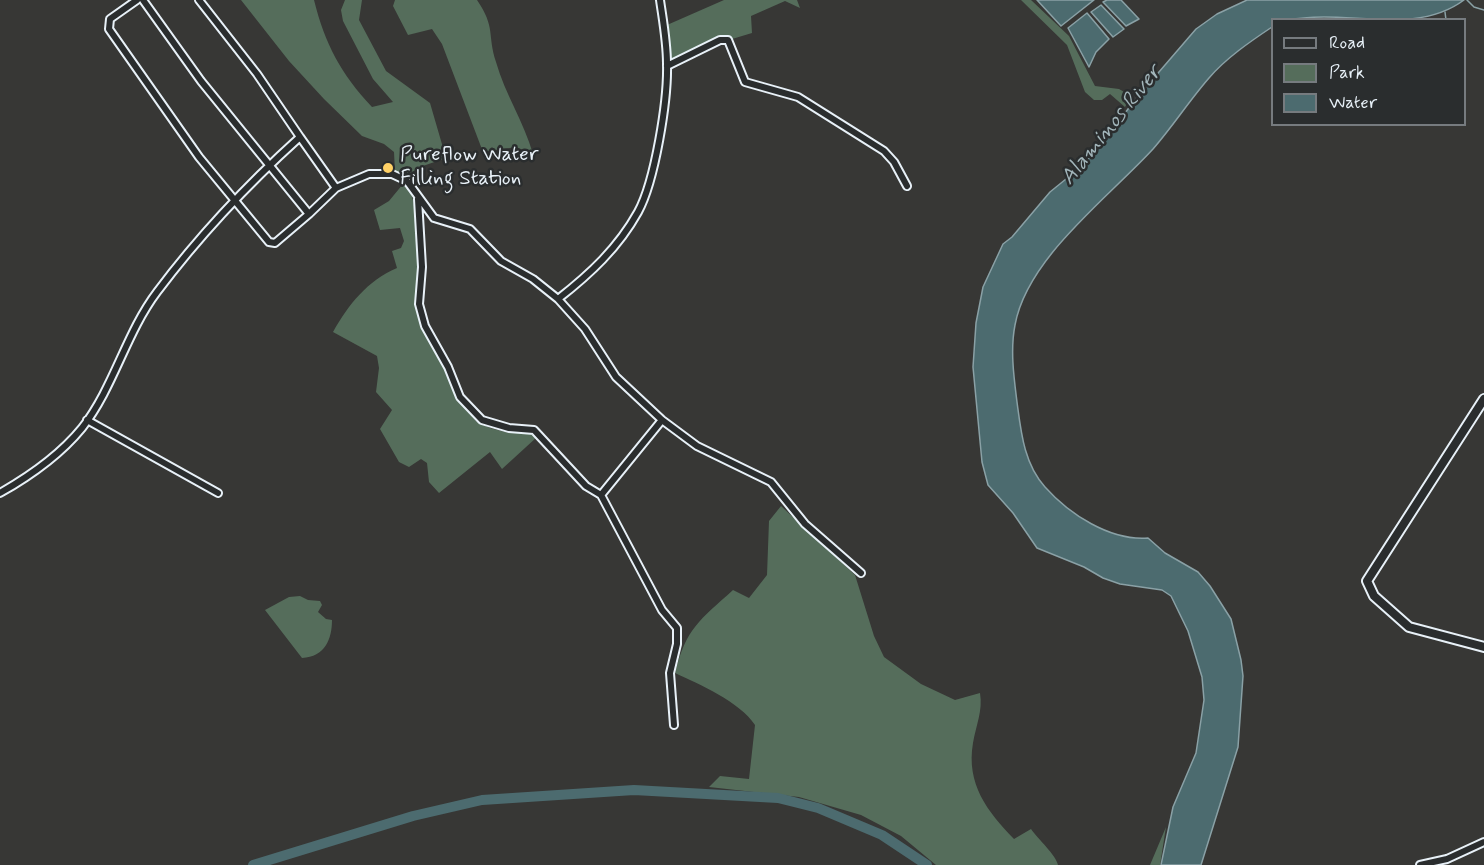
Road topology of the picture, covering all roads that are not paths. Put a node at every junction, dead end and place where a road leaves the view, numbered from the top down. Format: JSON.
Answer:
{"nodes":[{"id":1,"x":137,"y":0,"type":"edge"},
{"id":2,"x":143,"y":0,"type":"edge"},
{"id":3,"x":199,"y":0,"type":"edge"},
{"id":4,"x":660,"y":0,"type":"edge"},
{"id":5,"x":667,"y":66,"type":"junction"},
{"id":6,"x":300,"y":137,"type":"junction"},
{"id":7,"x":268,"y":166,"type":"junction"},
{"id":8,"x":907,"y":186,"type":"dead end"},
{"id":9,"x":336,"y":188,"type":"junction"},
{"id":10,"x":417,"y":196,"type":"junction"},
{"id":11,"x":235,"y":201,"type":"junction"},
{"id":12,"x":309,"y":214,"type":"junction"},
{"id":13,"x":558,"y":299,"type":"junction"},
{"id":14,"x":1484,"y":399,"type":"edge"},
{"id":15,"x":87,"y":420,"type":"junction"},
{"id":16,"x":662,"y":420,"type":"junction"},
{"id":17,"x":0,"y":493,"type":"edge"},
{"id":18,"x":218,"y":493,"type":"dead end"},
{"id":19,"x":600,"y":495,"type":"junction"},
{"id":20,"x":861,"y":573,"type":"dead end"},
{"id":21,"x":1484,"y":647,"type":"edge"},
{"id":22,"x":674,"y":725,"type":"dead end"},
{"id":23,"x":1484,"y":842,"type":"edge"},
{"id":24,"x":1419,"y":865,"type":"edge"}],
"edges":[{"from":1,"to":11,"type":"street"},
{"from":2,"to":7,"type":"street"},
{"from":3,"to":6,"type":"street"},
{"from":4,"to":5,"type":"street"},
{"from":5,"to":8,"type":"street"},
{"from":5,"to":13,"type":"street"},
{"from":6,"to":7,"type":"street"},
{"from":6,"to":9,"type":"street"},
{"from":7,"to":11,"type":"street"},
{"from":7,"to":12,"type":"street"},
{"from":9,"to":10,"type":"street"},
{"from":9,"to":12,"type":"street"},
{"from":10,"to":13,"type":"street"},
{"from":10,"to":19,"type":"street"},
{"from":11,"to":12,"type":"street"},
{"from":11,"to":15,"type":"street"},
{"from":13,"to":16,"type":"street"},
{"from":14,"to":21,"type":"street"},
{"from":15,"to":17,"type":"street"},
{"from":15,"to":18,"type":"street"},
{"from":16,"to":19,"type":"street"},
{"from":16,"to":20,"type":"street"},
{"from":19,"to":22,"type":"street"},
{"from":23,"to":24,"type":"street"}]}
